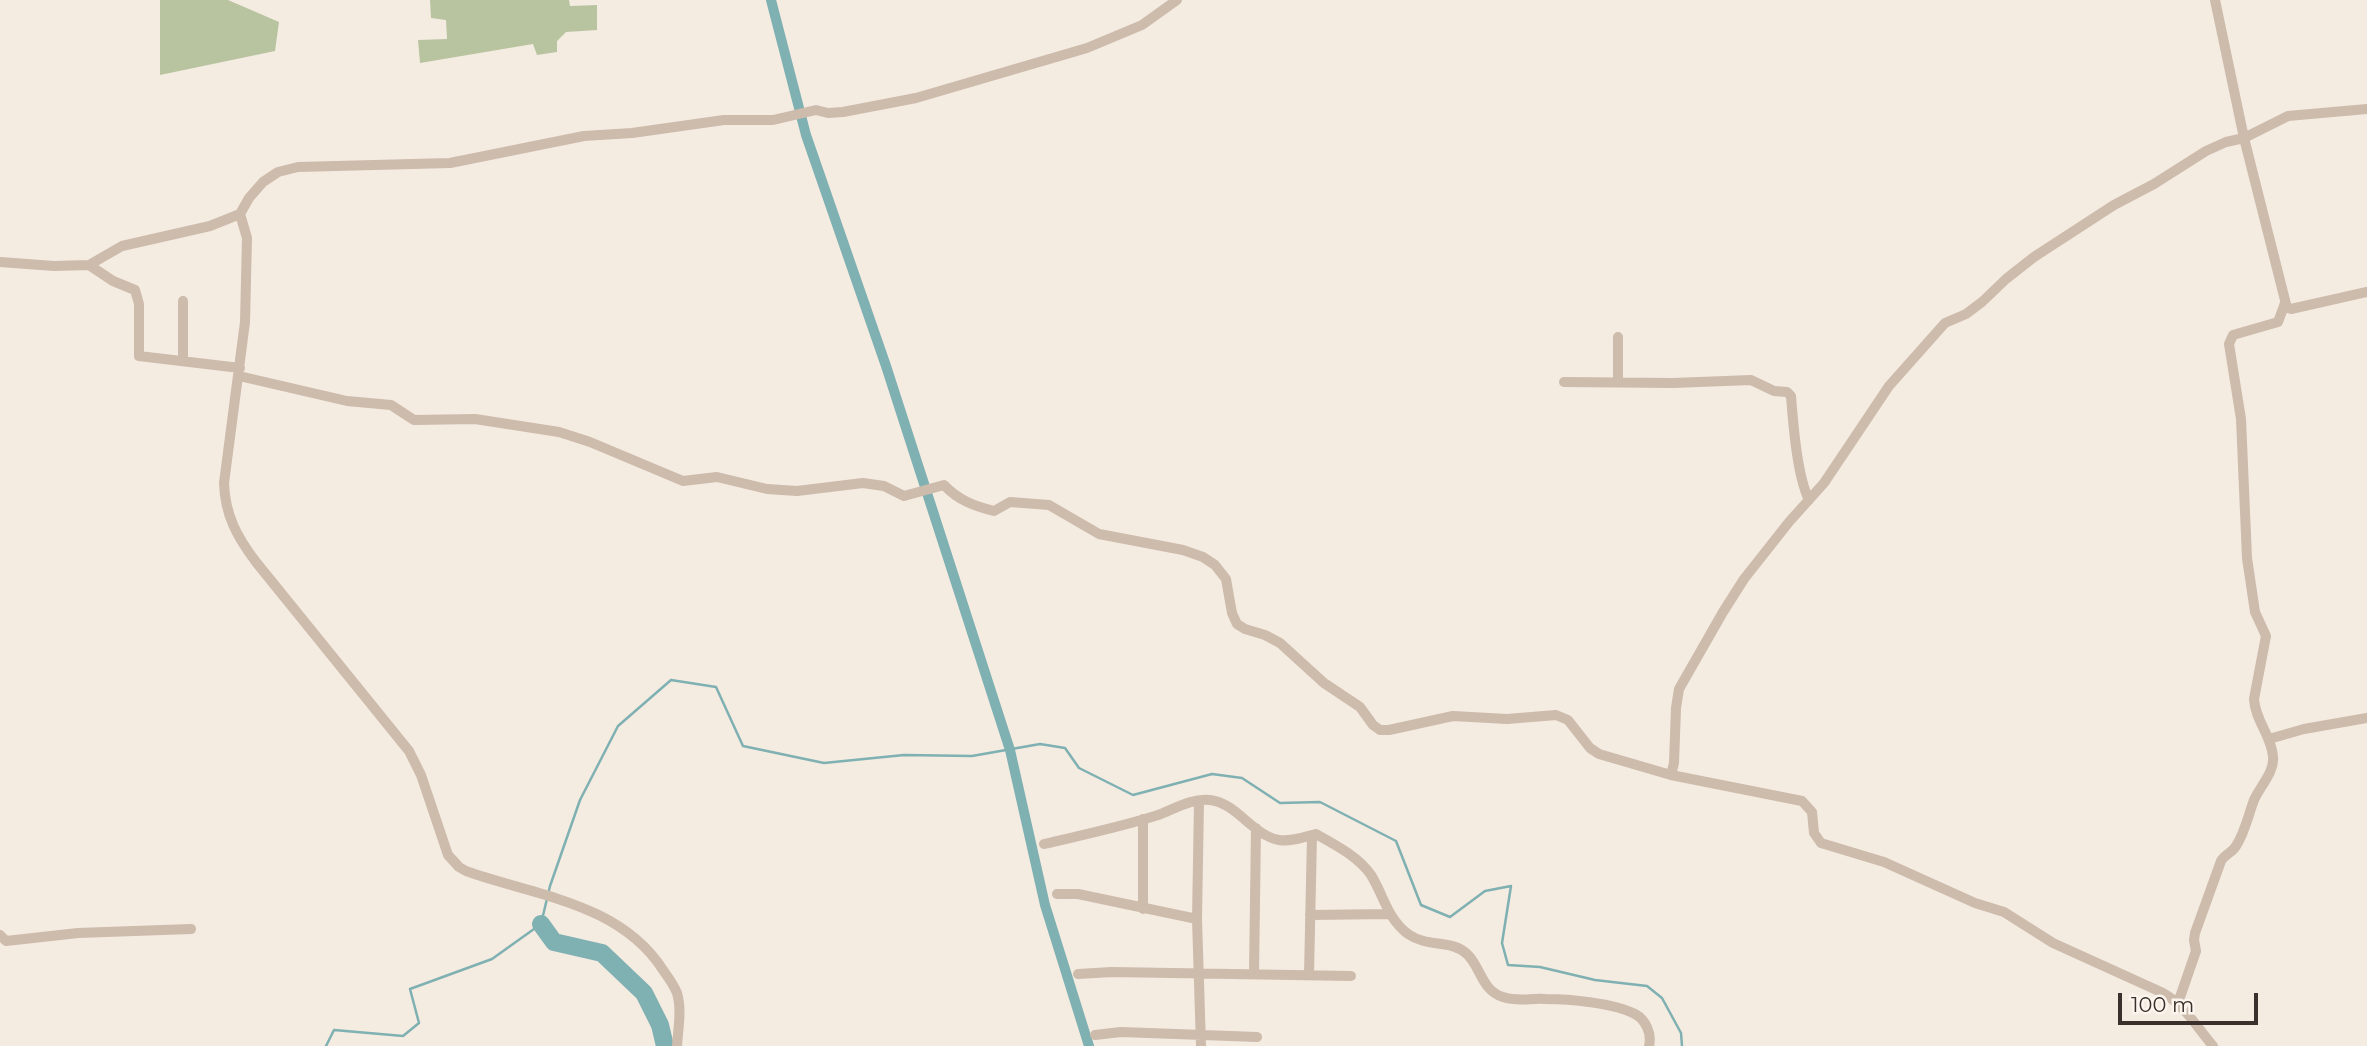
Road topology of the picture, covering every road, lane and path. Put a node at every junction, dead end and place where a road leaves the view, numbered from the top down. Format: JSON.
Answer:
{"nodes":[{"id":1,"x":1178,"y":0,"type":"edge"},
{"id":2,"x":2215,"y":0,"type":"edge"},
{"id":3,"x":2367,"y":109,"type":"edge"},
{"id":4,"x":2244,"y":138,"type":"junction"},
{"id":5,"x":240,"y":214,"type":"junction"},
{"id":6,"x":0,"y":262,"type":"edge"},
{"id":7,"x":89,"y":265,"type":"junction"},
{"id":8,"x":2367,"y":292,"type":"edge"},
{"id":9,"x":183,"y":301,"type":"dead end"},
{"id":10,"x":2285,"y":303,"type":"junction"},
{"id":11,"x":1618,"y":337,"type":"dead end"},
{"id":12,"x":183,"y":361,"type":"junction"},
{"id":13,"x":239,"y":372,"type":"junction"},
{"id":14,"x":1564,"y":382,"type":"dead end"},
{"id":15,"x":1618,"y":382,"type":"junction"},
{"id":16,"x":1809,"y":500,"type":"junction"},
{"id":17,"x":2367,"y":718,"type":"edge"},
{"id":18,"x":2269,"y":739,"type":"junction"},
{"id":19,"x":1671,"y":775,"type":"junction"},
{"id":20,"x":1199,"y":801,"type":"junction"},
{"id":21,"x":1143,"y":819,"type":"junction"},
{"id":22,"x":1256,"y":828,"type":"junction"},
{"id":23,"x":1312,"y":835,"type":"junction"},
{"id":24,"x":1044,"y":844,"type":"dead end"},
{"id":25,"x":1057,"y":894,"type":"dead end"},
{"id":26,"x":1143,"y":909,"type":"junction"},
{"id":27,"x":1389,"y":914,"type":"junction"},
{"id":28,"x":1310,"y":915,"type":"junction"},
{"id":29,"x":1197,"y":919,"type":"junction"},
{"id":30,"x":191,"y":929,"type":"dead end"},
{"id":31,"x":0,"y":935,"type":"edge"},
{"id":32,"x":1198,"y":973,"type":"junction"},
{"id":33,"x":1078,"y":974,"type":"dead end"},
{"id":34,"x":1254,"y":974,"type":"junction"},
{"id":35,"x":1309,"y":975,"type":"junction"},
{"id":36,"x":1351,"y":976,"type":"dead end"},
{"id":37,"x":2178,"y":1003,"type":"junction"},
{"id":38,"x":1201,"y":1034,"type":"junction"},
{"id":39,"x":1095,"y":1035,"type":"dead end"},
{"id":40,"x":1257,"y":1037,"type":"dead end"},
{"id":41,"x":677,"y":1046,"type":"edge"},
{"id":42,"x":1201,"y":1046,"type":"edge"},
{"id":43,"x":1649,"y":1046,"type":"edge"},
{"id":44,"x":2213,"y":1046,"type":"edge"}],
"edges":[{"from":1,"to":5,"type":"street"},
{"from":2,"to":4,"type":"street"},
{"from":3,"to":4,"type":"street"},
{"from":4,"to":10,"type":"street"},
{"from":4,"to":16,"type":"street"},
{"from":5,"to":7,"type":"street"},
{"from":5,"to":13,"type":"street"},
{"from":6,"to":7,"type":"street"},
{"from":7,"to":12,"type":"street"},
{"from":8,"to":10,"type":"street"},
{"from":9,"to":12,"type":"street"},
{"from":10,"to":18,"type":"street"},
{"from":11,"to":15,"type":"street"},
{"from":12,"to":13,"type":"street"},
{"from":13,"to":19,"type":"street"},
{"from":13,"to":41,"type":"street"},
{"from":14,"to":15,"type":"street"},
{"from":15,"to":16,"type":"street"},
{"from":16,"to":19,"type":"street"},
{"from":17,"to":18,"type":"street"},
{"from":18,"to":37,"type":"street"},
{"from":19,"to":37,"type":"street"},
{"from":20,"to":21,"type":"street"},
{"from":20,"to":22,"type":"street"},
{"from":20,"to":29,"type":"street"},
{"from":21,"to":24,"type":"street"},
{"from":21,"to":26,"type":"street"},
{"from":22,"to":23,"type":"street"},
{"from":22,"to":34,"type":"street"},
{"from":23,"to":27,"type":"street"},
{"from":23,"to":28,"type":"street"},
{"from":25,"to":26,"type":"street"},
{"from":26,"to":29,"type":"street"},
{"from":27,"to":28,"type":"street"},
{"from":27,"to":43,"type":"street"},
{"from":28,"to":35,"type":"street"},
{"from":29,"to":32,"type":"street"},
{"from":30,"to":31,"type":"street"},
{"from":32,"to":33,"type":"street"},
{"from":32,"to":34,"type":"street"},
{"from":32,"to":38,"type":"street"},
{"from":34,"to":35,"type":"street"},
{"from":35,"to":36,"type":"street"},
{"from":37,"to":44,"type":"street"},
{"from":38,"to":39,"type":"street"},
{"from":38,"to":40,"type":"street"},
{"from":38,"to":42,"type":"street"}]}
